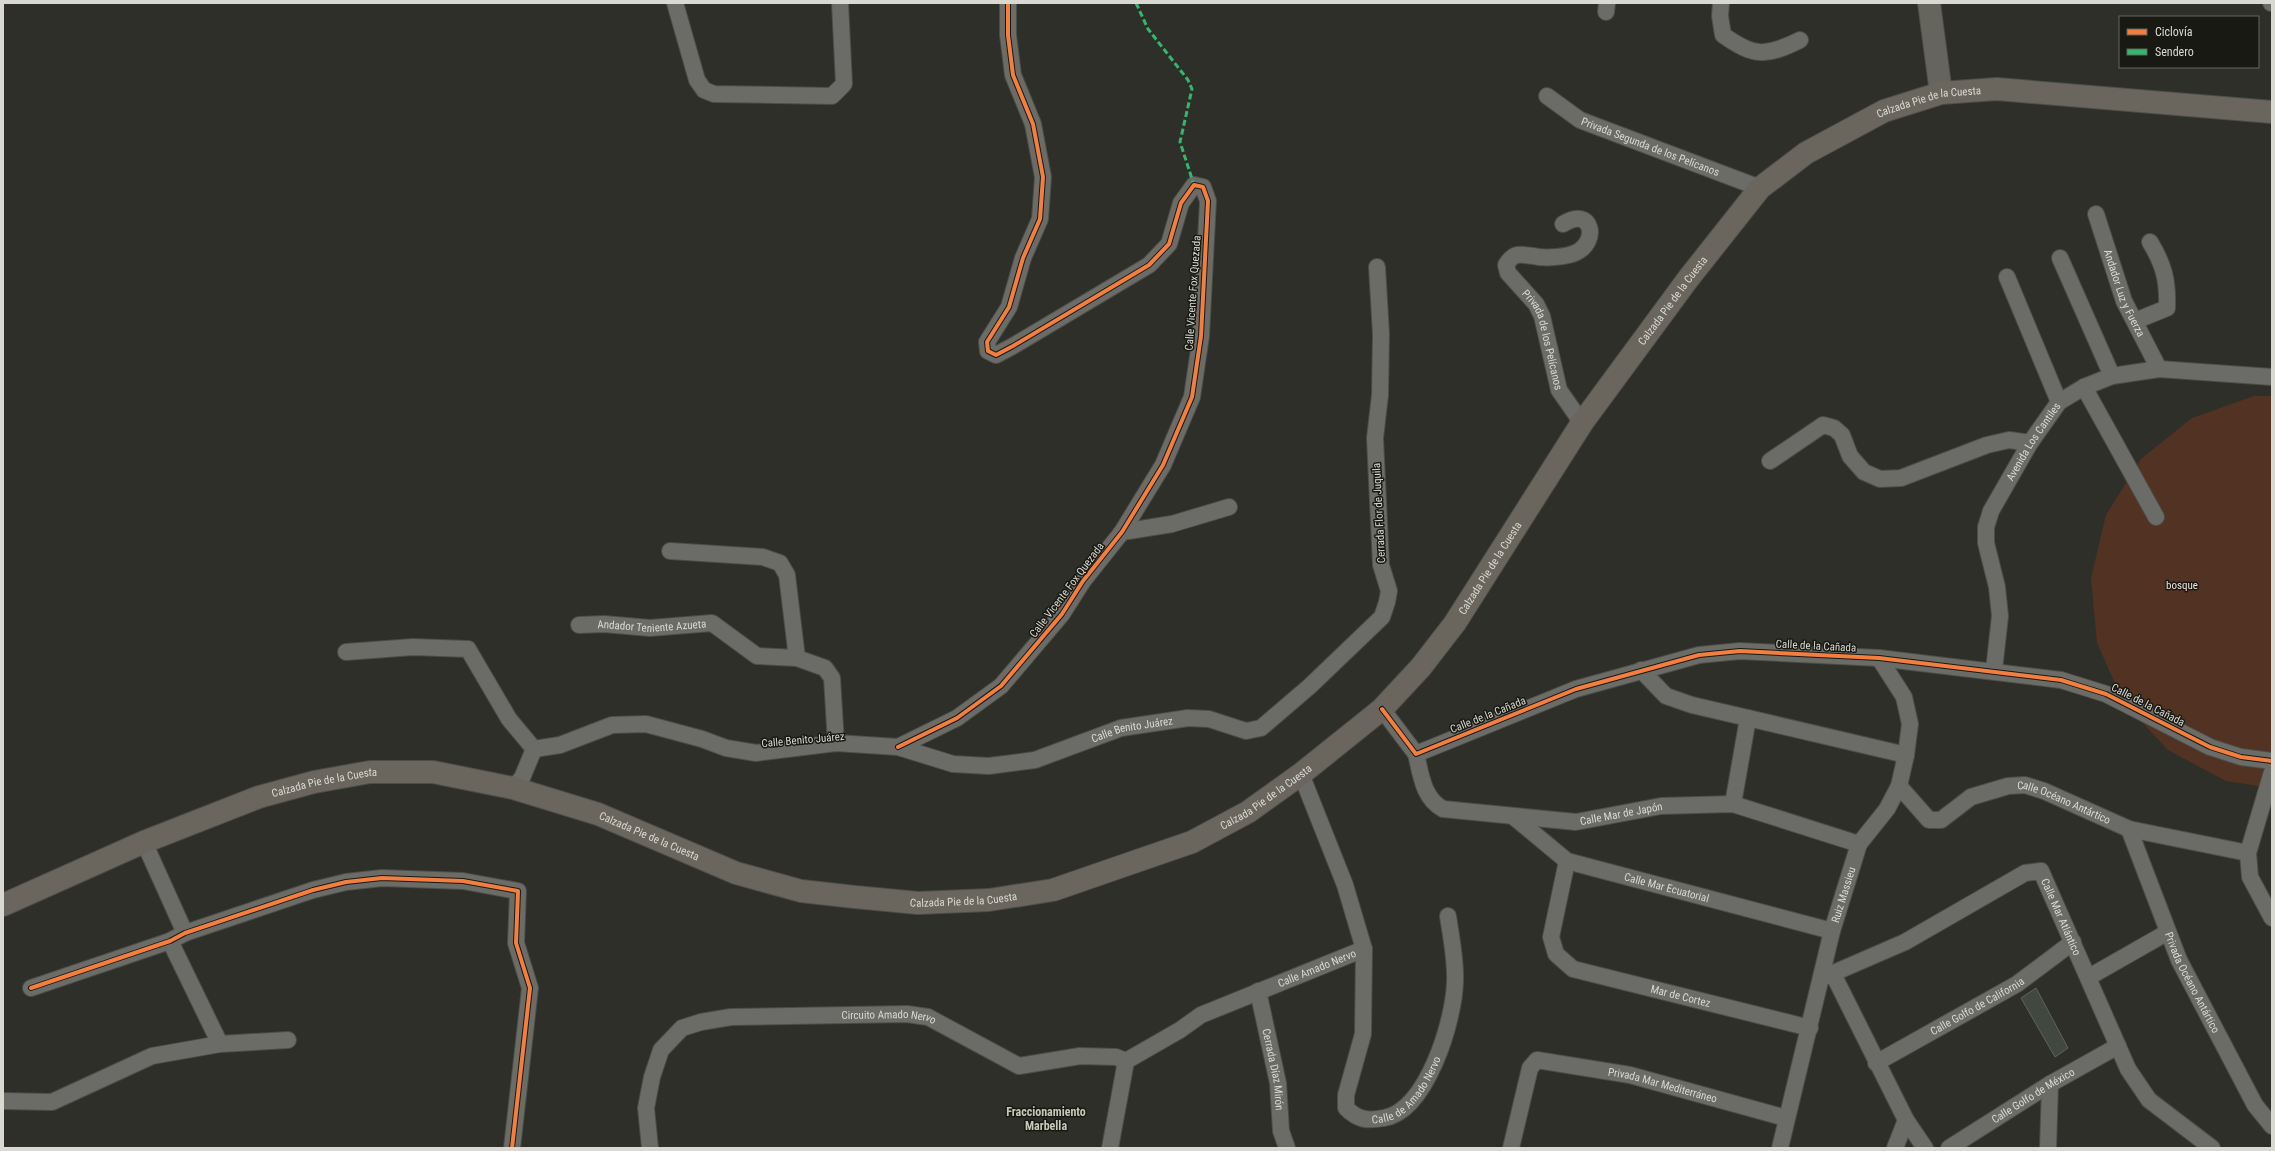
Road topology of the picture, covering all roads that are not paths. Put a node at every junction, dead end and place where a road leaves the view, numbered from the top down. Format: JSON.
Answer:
{"nodes":[{"id":1,"x":675,"y":3,"type":"edge"},
{"id":2,"x":840,"y":3,"type":"edge"},
{"id":3,"x":1008,"y":3,"type":"edge"},
{"id":4,"x":1721,"y":3,"type":"edge"},
{"id":5,"x":1929,"y":3,"type":"edge"},
{"id":6,"x":1800,"y":40,"type":"dead end"},
{"id":7,"x":1941,"y":93,"type":"junction"},
{"id":8,"x":1546,"y":96,"type":"dead end"},
{"id":9,"x":2272,"y":112,"type":"edge"},
{"id":10,"x":1760,"y":188,"type":"junction"},
{"id":11,"x":2096,"y":214,"type":"dead end"},
{"id":12,"x":1563,"y":224,"type":"dead end"},
{"id":13,"x":2150,"y":242,"type":"dead end"},
{"id":14,"x":2060,"y":258,"type":"dead end"},
{"id":15,"x":1377,"y":267,"type":"dead end"},
{"id":16,"x":2007,"y":277,"type":"dead end"},
{"id":17,"x":2135,"y":322,"type":"junction"},
{"id":18,"x":2159,"y":369,"type":"junction"},
{"id":19,"x":2112,"y":376,"type":"junction"},
{"id":20,"x":2272,"y":377,"type":"edge"},
{"id":21,"x":2084,"y":387,"type":"junction"},
{"id":22,"x":2059,"y":402,"type":"junction"},
{"id":23,"x":1582,"y":422,"type":"junction"},
{"id":24,"x":2030,"y":443,"type":"junction"},
{"id":25,"x":1770,"y":461,"type":"dead end"},
{"id":26,"x":1230,"y":507,"type":"dead end"},
{"id":27,"x":2156,"y":517,"type":"dead end"},
{"id":28,"x":1122,"y":532,"type":"junction"},
{"id":29,"x":670,"y":551,"type":"dead end"},
{"id":30,"x":579,"y":624,"type":"dead end"},
{"id":31,"x":346,"y":652,"type":"dead end"},
{"id":32,"x":797,"y":658,"type":"junction"},
{"id":33,"x":1879,"y":658,"type":"junction"},
{"id":34,"x":1641,"y":670,"type":"junction"},
{"id":35,"x":1994,"y":670,"type":"junction"},
{"id":36,"x":1382,"y":709,"type":"junction"},
{"id":37,"x":1748,"y":718,"type":"junction"},
{"id":38,"x":1261,"y":728,"type":"joint"},
{"id":39,"x":836,"y":743,"type":"junction"},
{"id":40,"x":898,"y":747,"type":"junction"},
{"id":41,"x":534,"y":749,"type":"junction"},
{"id":42,"x":1416,"y":754,"type":"junction"},
{"id":43,"x":1906,"y":755,"type":"junction"},
{"id":44,"x":2272,"y":761,"type":"edge"},
{"id":45,"x":2272,"y":772,"type":"edge"},
{"id":46,"x":1301,"y":774,"type":"junction"},
{"id":47,"x":1899,"y":786,"type":"junction"},
{"id":48,"x":513,"y":788,"type":"junction"},
{"id":49,"x":1732,"y":804,"type":"junction"},
{"id":50,"x":1514,"y":817,"type":"junction"},
{"id":51,"x":2129,"y":829,"type":"junction"},
{"id":52,"x":144,"y":842,"type":"junction"},
{"id":53,"x":1859,"y":844,"type":"junction"},
{"id":54,"x":2248,"y":853,"type":"junction"},
{"id":55,"x":1567,"y":860,"type":"junction"},
{"id":56,"x":3,"y":905,"type":"edge"},
{"id":57,"x":1448,"y":916,"type":"dead end"},
{"id":58,"x":2272,"y":918,"type":"edge"},
{"id":59,"x":1832,"y":932,"type":"junction"},
{"id":60,"x":2168,"y":932,"type":"junction"},
{"id":61,"x":185,"y":933,"type":"junction"},
{"id":62,"x":170,"y":941,"type":"junction"},
{"id":63,"x":2073,"y":942,"type":"junction"},
{"id":64,"x":1364,"y":950,"type":"junction"},
{"id":65,"x":1827,"y":976,"type":"junction"},
{"id":66,"x":2089,"y":977,"type":"junction"},
{"id":67,"x":31,"y":988,"type":"dead end"},
{"id":68,"x":1258,"y":991,"type":"junction"},
{"id":69,"x":1810,"y":1028,"type":"junction"},
{"id":70,"x":288,"y":1040,"type":"dead end"},
{"id":71,"x":220,"y":1044,"type":"junction"},
{"id":72,"x":2118,"y":1046,"type":"junction"},
{"id":73,"x":1126,"y":1061,"type":"junction"},
{"id":74,"x":1876,"y":1063,"type":"junction"},
{"id":75,"x":2050,"y":1084,"type":"junction"},
{"id":76,"x":3,"y":1101,"type":"edge"},
{"id":77,"x":1786,"y":1118,"type":"junction"},
{"id":78,"x":1906,"y":1120,"type":"junction"},
{"id":79,"x":2272,"y":1126,"type":"edge"},
{"id":80,"x":512,"y":1148,"type":"edge"},
{"id":81,"x":650,"y":1148,"type":"edge"},
{"id":82,"x":1110,"y":1148,"type":"edge"},
{"id":83,"x":1287,"y":1148,"type":"edge"},
{"id":84,"x":1511,"y":1148,"type":"edge"},
{"id":85,"x":1780,"y":1148,"type":"edge"},
{"id":86,"x":1896,"y":1148,"type":"edge"},
{"id":87,"x":1925,"y":1148,"type":"edge"},
{"id":88,"x":1949,"y":1148,"type":"edge"},
{"id":89,"x":2048,"y":1148,"type":"edge"},
{"id":90,"x":2212,"y":1148,"type":"edge"}],
"edges":[{"from":1,"to":2,"type":"street"},
{"from":3,"to":28,"type":"street","name":"Calle Vicente Fox Quezada"},
{"from":4,"to":6,"type":"street"},
{"from":5,"to":7,"type":"main road"},
{"from":7,"to":9,"type":"main road","name":"Calzada Pie de la Cuesta"},
{"from":7,"to":10,"type":"main road","name":"Calzada Pie de la Cuesta"},
{"from":8,"to":10,"type":"street","name":"Privada Segunda de los Pelícanos"},
{"from":10,"to":23,"type":"main road","name":"Calzada Pie de la Cuesta"},
{"from":11,"to":17,"type":"street","name":"Andador Luz y Fuerza"},
{"from":12,"to":23,"type":"street","name":"Privada de los Pelícanos"},
{"from":13,"to":17,"type":"street"},
{"from":14,"to":19,"type":"street"},
{"from":15,"to":38,"type":"street","name":"Cerrada Flor de Juquila"},
{"from":16,"to":22,"type":"street"},
{"from":17,"to":18,"type":"street","name":"Andador Luz y Fuerza"},
{"from":18,"to":19,"type":"street","name":"Avenida Los Cantiles"},
{"from":18,"to":20,"type":"street","name":"Avenida Los Cantiles"},
{"from":19,"to":21,"type":"street","name":"Avenida Los Cantiles"},
{"from":21,"to":22,"type":"street","name":"Avenida Los Cantiles"},
{"from":21,"to":27,"type":"street"},
{"from":22,"to":24,"type":"street","name":"Avenida Los Cantiles"},
{"from":23,"to":36,"type":"main road","name":"Calzada Pie de la Cuesta"},
{"from":24,"to":25,"type":"street"},
{"from":24,"to":35,"type":"street","name":"Avenida Los Cantiles"},
{"from":26,"to":28,"type":"street"},
{"from":28,"to":40,"type":"street","name":"Calle Vicente Fox Quezada"},
{"from":29,"to":32,"type":"street"},
{"from":30,"to":32,"type":"street","name":"Andador Teniente Azueta"},
{"from":31,"to":41,"type":"street"},
{"from":32,"to":39,"type":"street","name":"Andador Teniente Azueta"},
{"from":33,"to":34,"type":"street","name":"Calle de la Cañada"},
{"from":33,"to":35,"type":"street","name":"Calle de la Cañada"},
{"from":33,"to":43,"type":"street","name":"Ruiz Massieu"},
{"from":34,"to":37,"type":"street"},
{"from":34,"to":42,"type":"street","name":"Calle de la Cañada"},
{"from":35,"to":44,"type":"street","name":"Calle de la Cañada"},
{"from":36,"to":42,"type":"street"},
{"from":36,"to":46,"type":"main road","name":"Calzada Pie de la Cuesta"},
{"from":37,"to":43,"type":"street"},
{"from":37,"to":49,"type":"street"},
{"from":38,"to":40,"type":"street","name":"Calle Benito Juárez"},
{"from":39,"to":40,"type":"street","name":"Calle Benito Juárez"},
{"from":39,"to":41,"type":"street","name":"Calle Benito Juárez"},
{"from":41,"to":48,"type":"street"},
{"from":42,"to":50,"type":"street","name":"Calle Mar de Japón"},
{"from":43,"to":47,"type":"street","name":"Ruiz Massieu"},
{"from":45,"to":54,"type":"street"},
{"from":46,"to":48,"type":"main road","name":"Calzada Pie de la Cuesta"},
{"from":46,"to":64,"type":"street","name":"Calle Amado Nervo"},
{"from":47,"to":51,"type":"street","name":"Calle Océano Antártico"},
{"from":47,"to":53,"type":"street","name":"Ruiz Massieu"},
{"from":48,"to":52,"type":"main road","name":"Calzada Pie de la Cuesta"},
{"from":49,"to":50,"type":"street","name":"Calle Mar de Japón"},
{"from":49,"to":53,"type":"street","name":"Calle Mar de Japón"},
{"from":50,"to":55,"type":"street","name":"Calle Mar Ecuatorial"},
{"from":51,"to":54,"type":"street","name":"Calle Océano Antártico"},
{"from":51,"to":60,"type":"street","name":"Privada Océano Antártico"},
{"from":52,"to":56,"type":"main road","name":"Calzada Pie de la Cuesta"},
{"from":52,"to":61,"type":"street"},
{"from":53,"to":59,"type":"street","name":"Ruiz Massieu"},
{"from":54,"to":58,"type":"street"},
{"from":55,"to":59,"type":"street","name":"Calle Mar Ecuatorial"},
{"from":55,"to":69,"type":"street","name":"Mar de Cortez"},
{"from":57,"to":64,"type":"street","name":"Calle de Amado Nervo"},
{"from":59,"to":65,"type":"street","name":"Ruiz Massieu"},
{"from":60,"to":66,"type":"street"},
{"from":60,"to":79,"type":"street","name":"Privada Océano Antártico"},
{"from":61,"to":62,"type":"street"},
{"from":61,"to":80,"type":"street"},
{"from":62,"to":67,"type":"street"},
{"from":62,"to":71,"type":"street"},
{"from":63,"to":65,"type":"street","name":"Calle Mar Atlántico"},
{"from":63,"to":66,"type":"street","name":"Calle Mar Atlántico"},
{"from":63,"to":74,"type":"street","name":"Calle Golfo de California"},
{"from":64,"to":68,"type":"street","name":"Calle Amado Nervo"},
{"from":65,"to":69,"type":"street","name":"Ruiz Massieu"},
{"from":65,"to":74,"type":"street"},
{"from":66,"to":72,"type":"street","name":"Calle Mar Atlántico"},
{"from":68,"to":73,"type":"street","name":"Calle Amado Nervo"},
{"from":68,"to":83,"type":"street","name":"Cerrada Díaz Mirón"},
{"from":69,"to":77,"type":"street","name":"Ruiz Massieu"},
{"from":70,"to":71,"type":"street"},
{"from":71,"to":76,"type":"street"},
{"from":72,"to":75,"type":"street","name":"Calle Golfo de México"},
{"from":72,"to":90,"type":"street","name":"Calle Mar Atlántico"},
{"from":73,"to":81,"type":"street","name":"Circuito Amado Nervo"},
{"from":73,"to":82,"type":"street"},
{"from":74,"to":78,"type":"street"},
{"from":75,"to":88,"type":"street","name":"Calle Golfo de México"},
{"from":75,"to":89,"type":"street"},
{"from":77,"to":84,"type":"street","name":"Privada Mar Mediterráneo"},
{"from":77,"to":85,"type":"street","name":"Ruiz Massieu"},
{"from":78,"to":86,"type":"street"},
{"from":78,"to":87,"type":"street"}]}
